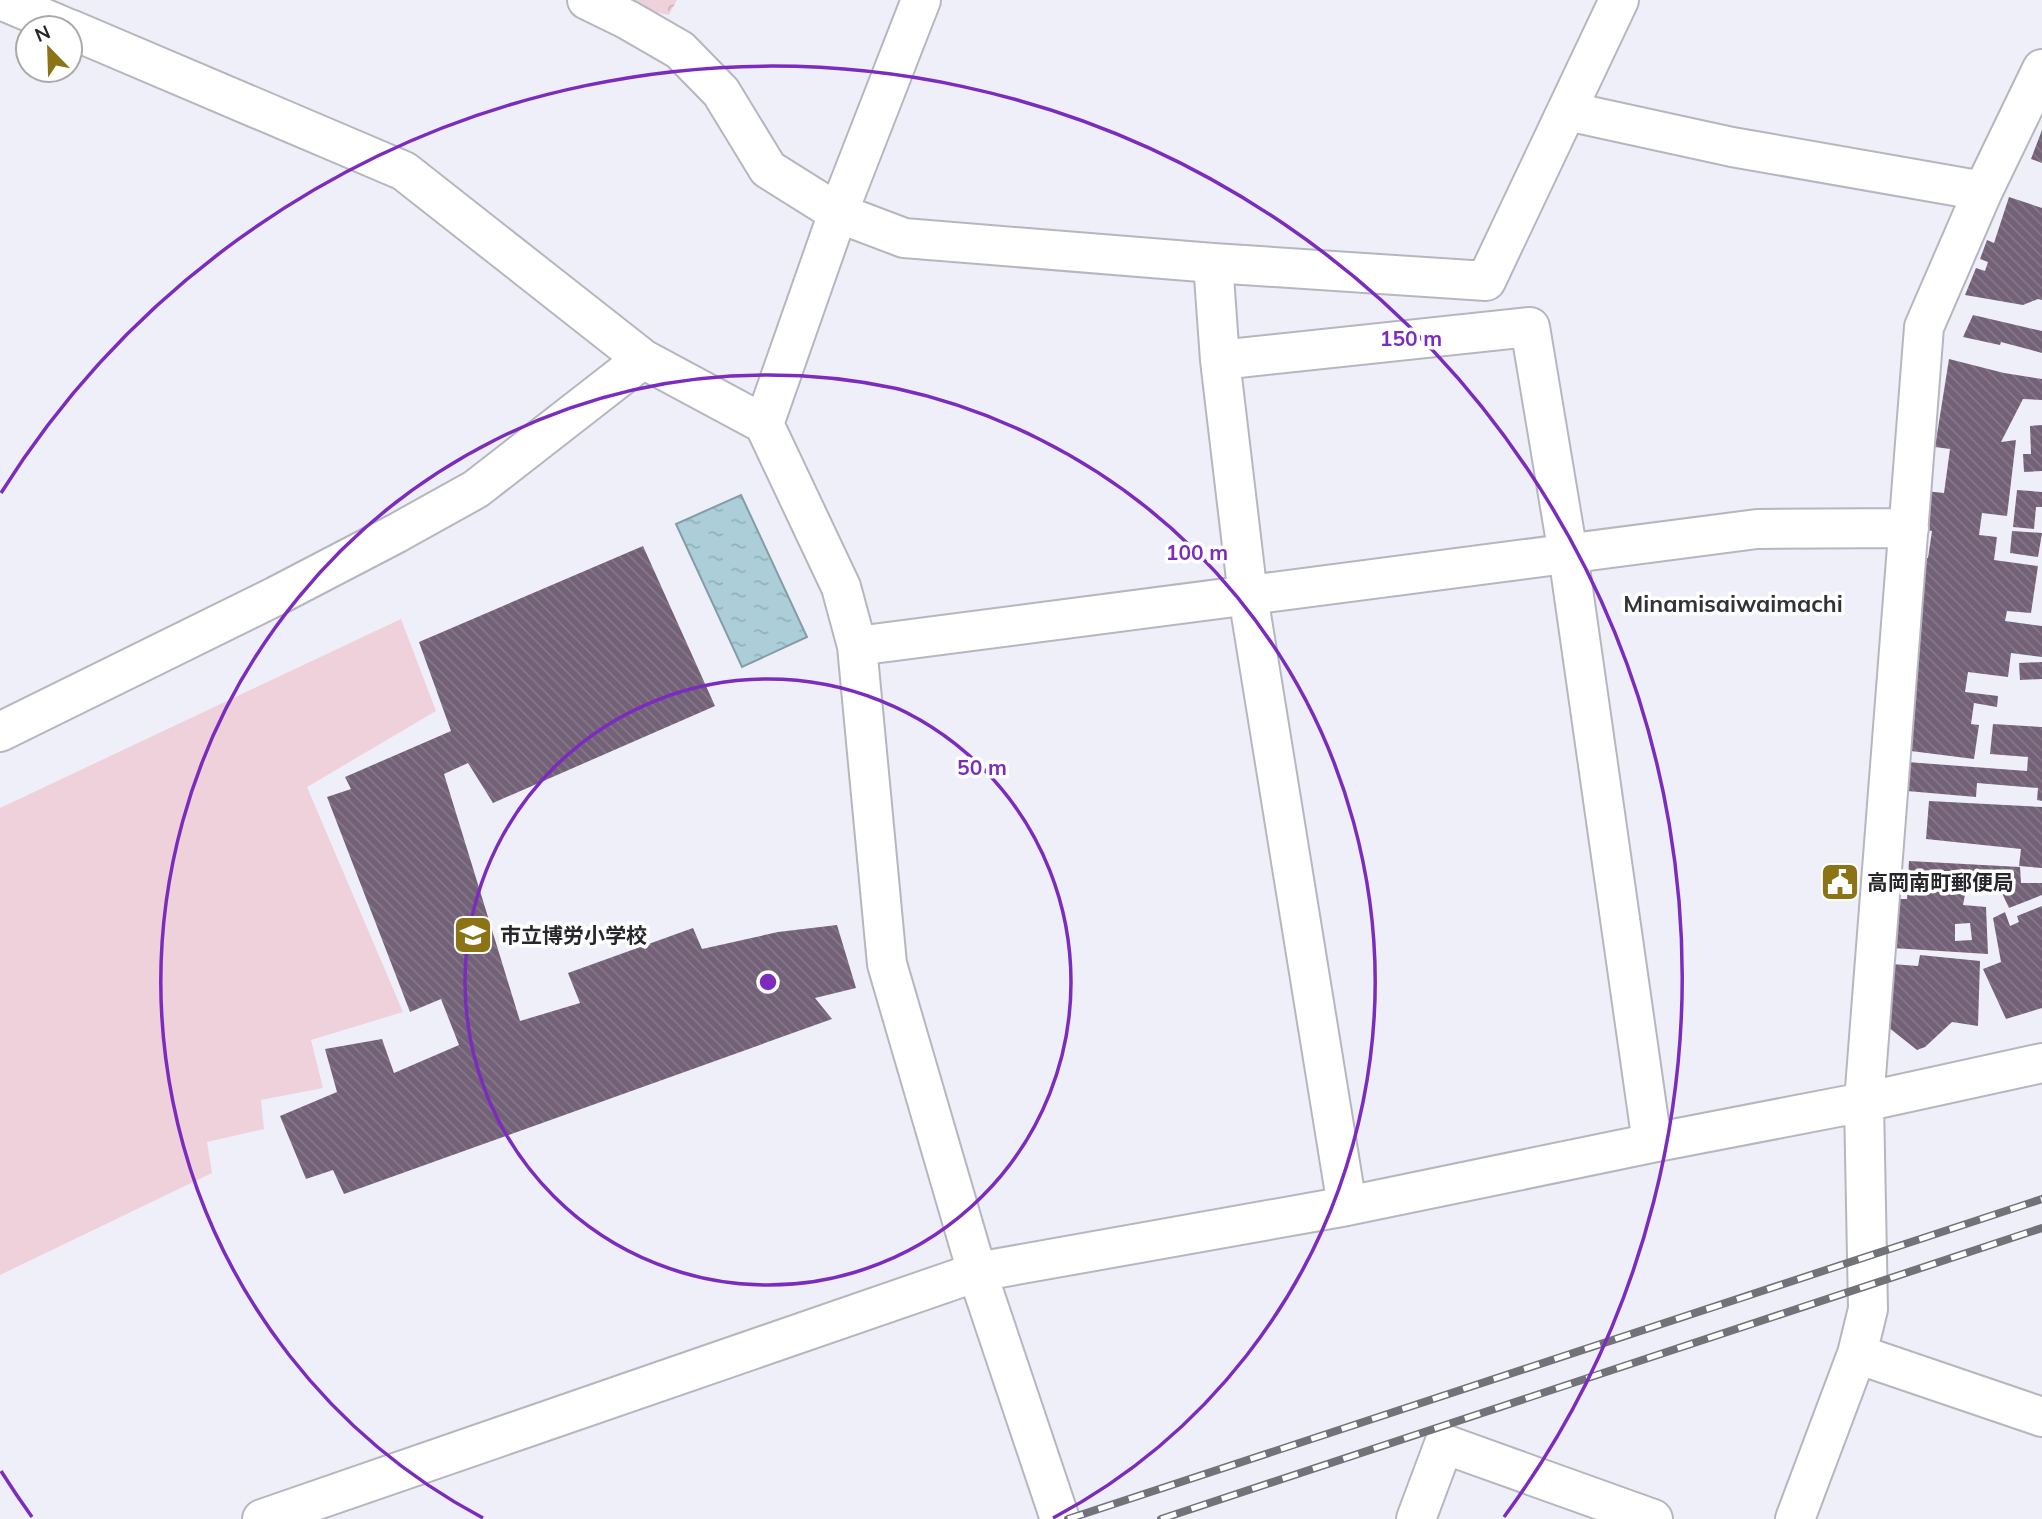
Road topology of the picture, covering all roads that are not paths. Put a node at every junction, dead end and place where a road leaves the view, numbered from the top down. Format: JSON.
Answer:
{"nodes":[{"id":1,"x":1,"y":0,"type":"edge"},
{"id":2,"x":587,"y":0,"type":"edge"},
{"id":3,"x":921,"y":0,"type":"edge"},
{"id":4,"x":1619,"y":0,"type":"edge"},
{"id":5,"x":34,"y":14,"type":"edge"},
{"id":6,"x":84,"y":35,"type":"edge"},
{"id":7,"x":2042,"y":69,"type":"edge"},
{"id":8,"x":1567,"y":111,"type":"junction"},
{"id":9,"x":1983,"y":191,"type":"junction"},
{"id":10,"x":838,"y":213,"type":"junction"},
{"id":11,"x":1213,"y":263,"type":"junction"},
{"id":12,"x":643,"y":359,"type":"junction"},
{"id":13,"x":1220,"y":360,"type":"junction"},
{"id":14,"x":764,"y":424,"type":"junction"},
{"id":15,"x":1909,"y":528,"type":"junction"},
{"id":16,"x":1568,"y":554,"type":"junction"},
{"id":17,"x":1248,"y":596,"type":"junction"},
{"id":18,"x":857,"y":646,"type":"junction"},
{"id":19,"x":0,"y":732,"type":"edge"},
{"id":20,"x":2042,"y":1063,"type":"edge"},
{"id":21,"x":1864,"y":1102,"type":"junction"},
{"id":22,"x":1652,"y":1143,"type":"junction"},
{"id":23,"x":1347,"y":1206,"type":"junction"},
{"id":24,"x":977,"y":1272,"type":"junction"},
{"id":25,"x":1857,"y":1354,"type":"junction"},
{"id":26,"x":2042,"y":1417,"type":"edge"},
{"id":27,"x":262,"y":1519,"type":"edge"},
{"id":28,"x":1060,"y":1519,"type":"edge"},
{"id":29,"x":1416,"y":1519,"type":"edge"},
{"id":30,"x":1653,"y":1519,"type":"edge"},
{"id":31,"x":1795,"y":1519,"type":"edge"}],
"edges":[{"from":1,"to":5,"type":"street"},
{"from":2,"to":10,"type":"street"},
{"from":3,"to":10,"type":"street"},
{"from":4,"to":8,"type":"street"},
{"from":6,"to":12,"type":"street"},
{"from":7,"to":9,"type":"street"},
{"from":8,"to":9,"type":"street"},
{"from":8,"to":11,"type":"street"},
{"from":9,"to":15,"type":"street"},
{"from":10,"to":11,"type":"street"},
{"from":10,"to":14,"type":"street"},
{"from":11,"to":13,"type":"street"},
{"from":12,"to":14,"type":"street"},
{"from":12,"to":19,"type":"street"},
{"from":13,"to":16,"type":"street"},
{"from":13,"to":17,"type":"street"},
{"from":14,"to":18,"type":"street"},
{"from":15,"to":16,"type":"street"},
{"from":15,"to":21,"type":"street"},
{"from":16,"to":17,"type":"street"},
{"from":16,"to":22,"type":"street"},
{"from":17,"to":18,"type":"street"},
{"from":17,"to":23,"type":"street"},
{"from":18,"to":24,"type":"street"},
{"from":20,"to":21,"type":"street"},
{"from":21,"to":22,"type":"street"},
{"from":21,"to":25,"type":"street"},
{"from":22,"to":23,"type":"street"},
{"from":23,"to":24,"type":"street"},
{"from":24,"to":27,"type":"street"},
{"from":24,"to":28,"type":"street"},
{"from":25,"to":26,"type":"street"},
{"from":25,"to":31,"type":"street"},
{"from":29,"to":30,"type":"street"}]}
